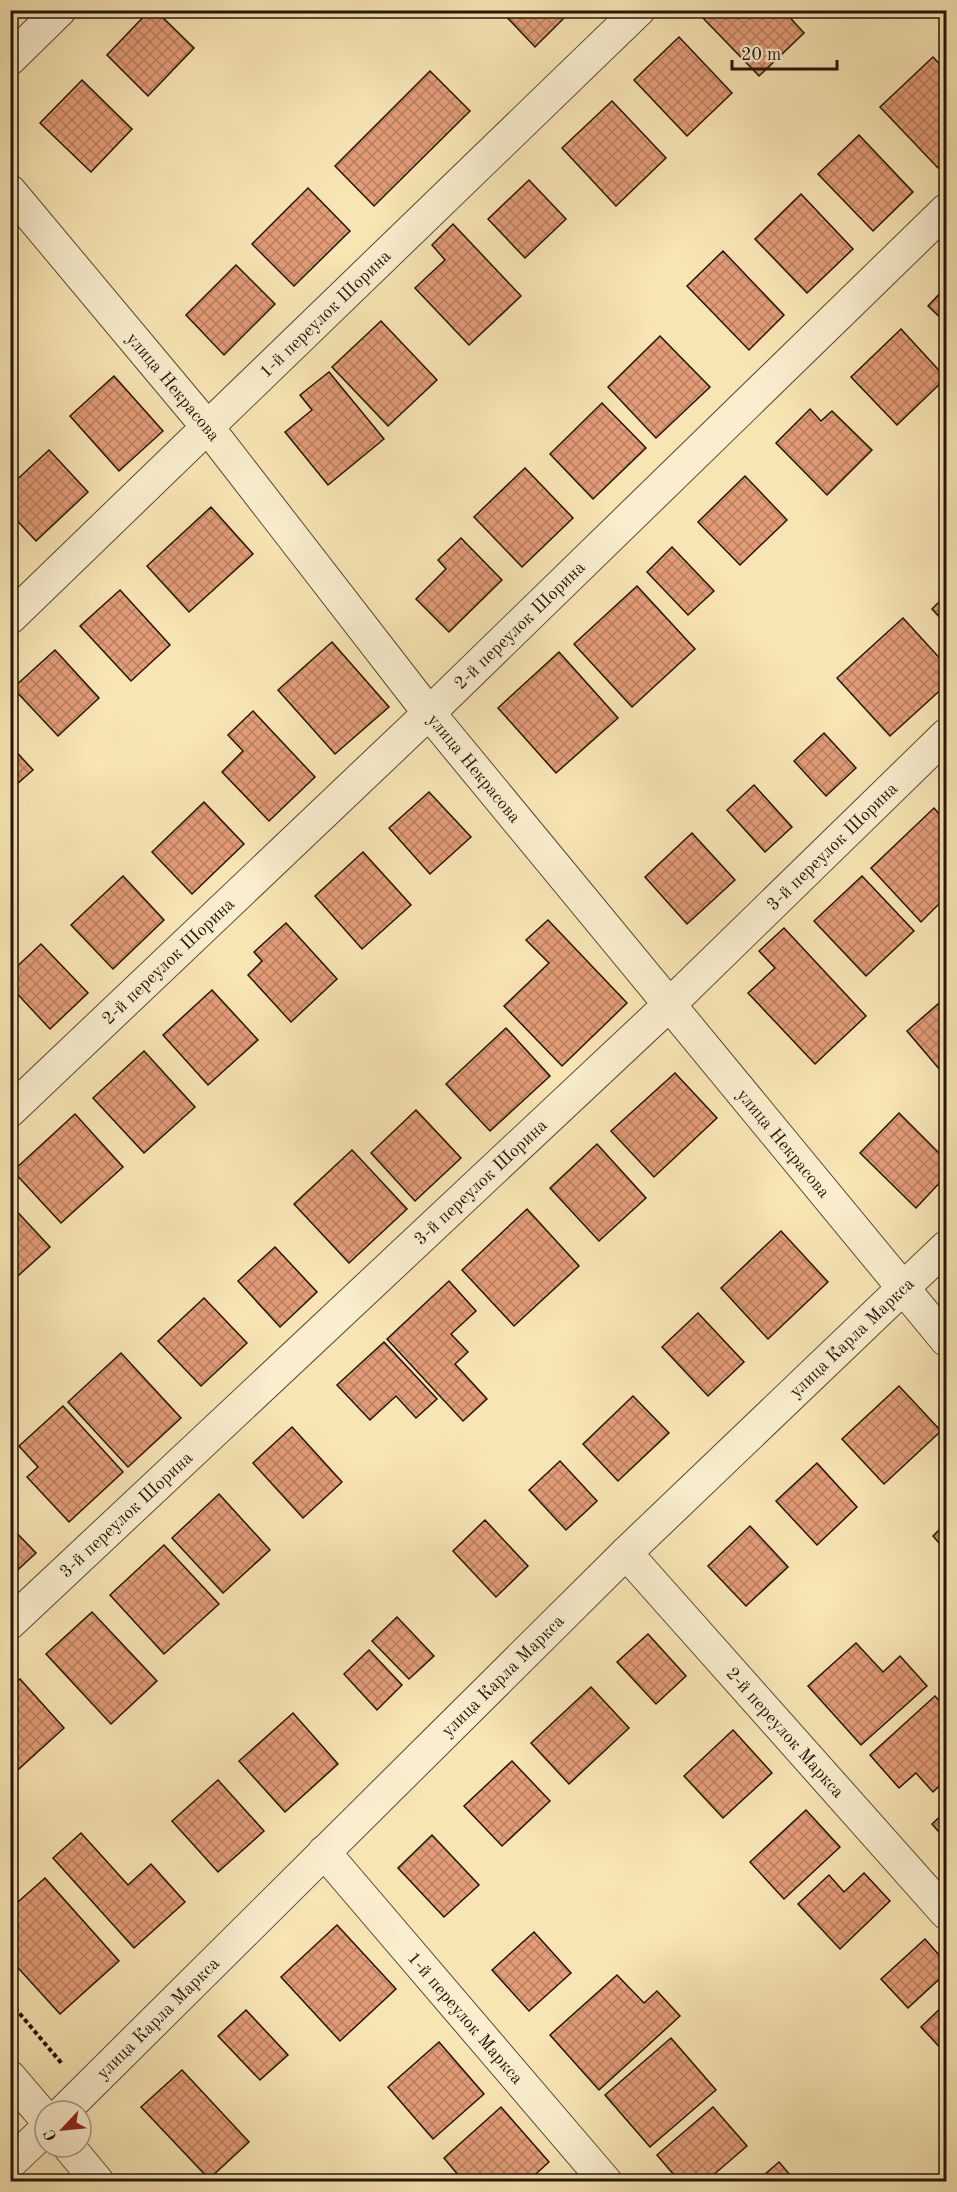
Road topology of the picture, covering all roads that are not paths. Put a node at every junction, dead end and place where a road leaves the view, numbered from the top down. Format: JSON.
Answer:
{"nodes":[{"id":1,"x":60,"y":10,"type":"edge"},
{"id":2,"x":639,"y":10,"type":"edge"},
{"id":3,"x":10,"y":59,"type":"edge"},
{"id":4,"x":10,"y":191,"type":"edge"},
{"id":5,"x":946,"y":210,"type":"edge"},
{"id":6,"x":209,"y":429,"type":"junction"},
{"id":7,"x":10,"y":618,"type":"edge"},
{"id":8,"x":429,"y":713,"type":"junction"},
{"id":9,"x":946,"y":735,"type":"edge"},
{"id":10,"x":670,"y":1004,"type":"junction"},
{"id":11,"x":10,"y":1111,"type":"edge"},
{"id":12,"x":946,"y":1247,"type":"edge"},
{"id":13,"x":903,"y":1288,"type":"junction"},
{"id":14,"x":946,"y":1340,"type":"edge"},
{"id":15,"x":626,"y":1553,"type":"junction"},
{"id":16,"x":10,"y":1623,"type":"edge"},
{"id":17,"x":324,"y":1852,"type":"junction"},
{"id":18,"x":946,"y":1913,"type":"edge"},
{"id":19,"x":10,"y":2077,"type":"edge"},
{"id":20,"x":76,"y":2099,"type":"edge"},
{"id":21,"x":33,"y":2104,"type":"edge"},
{"id":22,"x":33,"y":2141,"type":"edge"},
{"id":23,"x":79,"y":2159,"type":"edge"},
{"id":24,"x":10,"y":2163,"type":"edge"},
{"id":25,"x":98,"y":2181,"type":"edge"},
{"id":26,"x":606,"y":2181,"type":"edge"}],
"edges":[{"from":1,"to":3,"type":"street"},
{"from":2,"to":6,"type":"street","name":"1-й переулок Шорина"},
{"from":4,"to":6,"type":"street","name":"улица Некрасова"},
{"from":5,"to":8,"type":"street","name":"2-й переулок Шорина"},
{"from":6,"to":7,"type":"street","name":"1-й переулок Шорина"},
{"from":6,"to":8,"type":"street","name":"улица Некрасова"},
{"from":8,"to":10,"type":"street","name":"улица Некрасова"},
{"from":8,"to":11,"type":"street","name":"2-й переулок Шорина"},
{"from":9,"to":10,"type":"street","name":"3-й переулок Шорина"},
{"from":10,"to":13,"type":"street","name":"улица Некрасова"},
{"from":10,"to":16,"type":"street","name":"3-й переулок Шорина"},
{"from":12,"to":13,"type":"street","name":"улица Карла Маркса"},
{"from":13,"to":14,"type":"street","name":"улица Некрасова"},
{"from":13,"to":15,"type":"street","name":"улица Карла Маркса"},
{"from":15,"to":17,"type":"street","name":"улица Карла Маркса"},
{"from":15,"to":18,"type":"street","name":"2-й переулок Маркса"},
{"from":17,"to":20,"type":"street","name":"улица Карла Маркса"},
{"from":17,"to":26,"type":"street","name":"1-й переулок Маркса"},
{"from":19,"to":21,"type":"street"},
{"from":22,"to":24,"type":"street"},
{"from":23,"to":25,"type":"street"}]}
